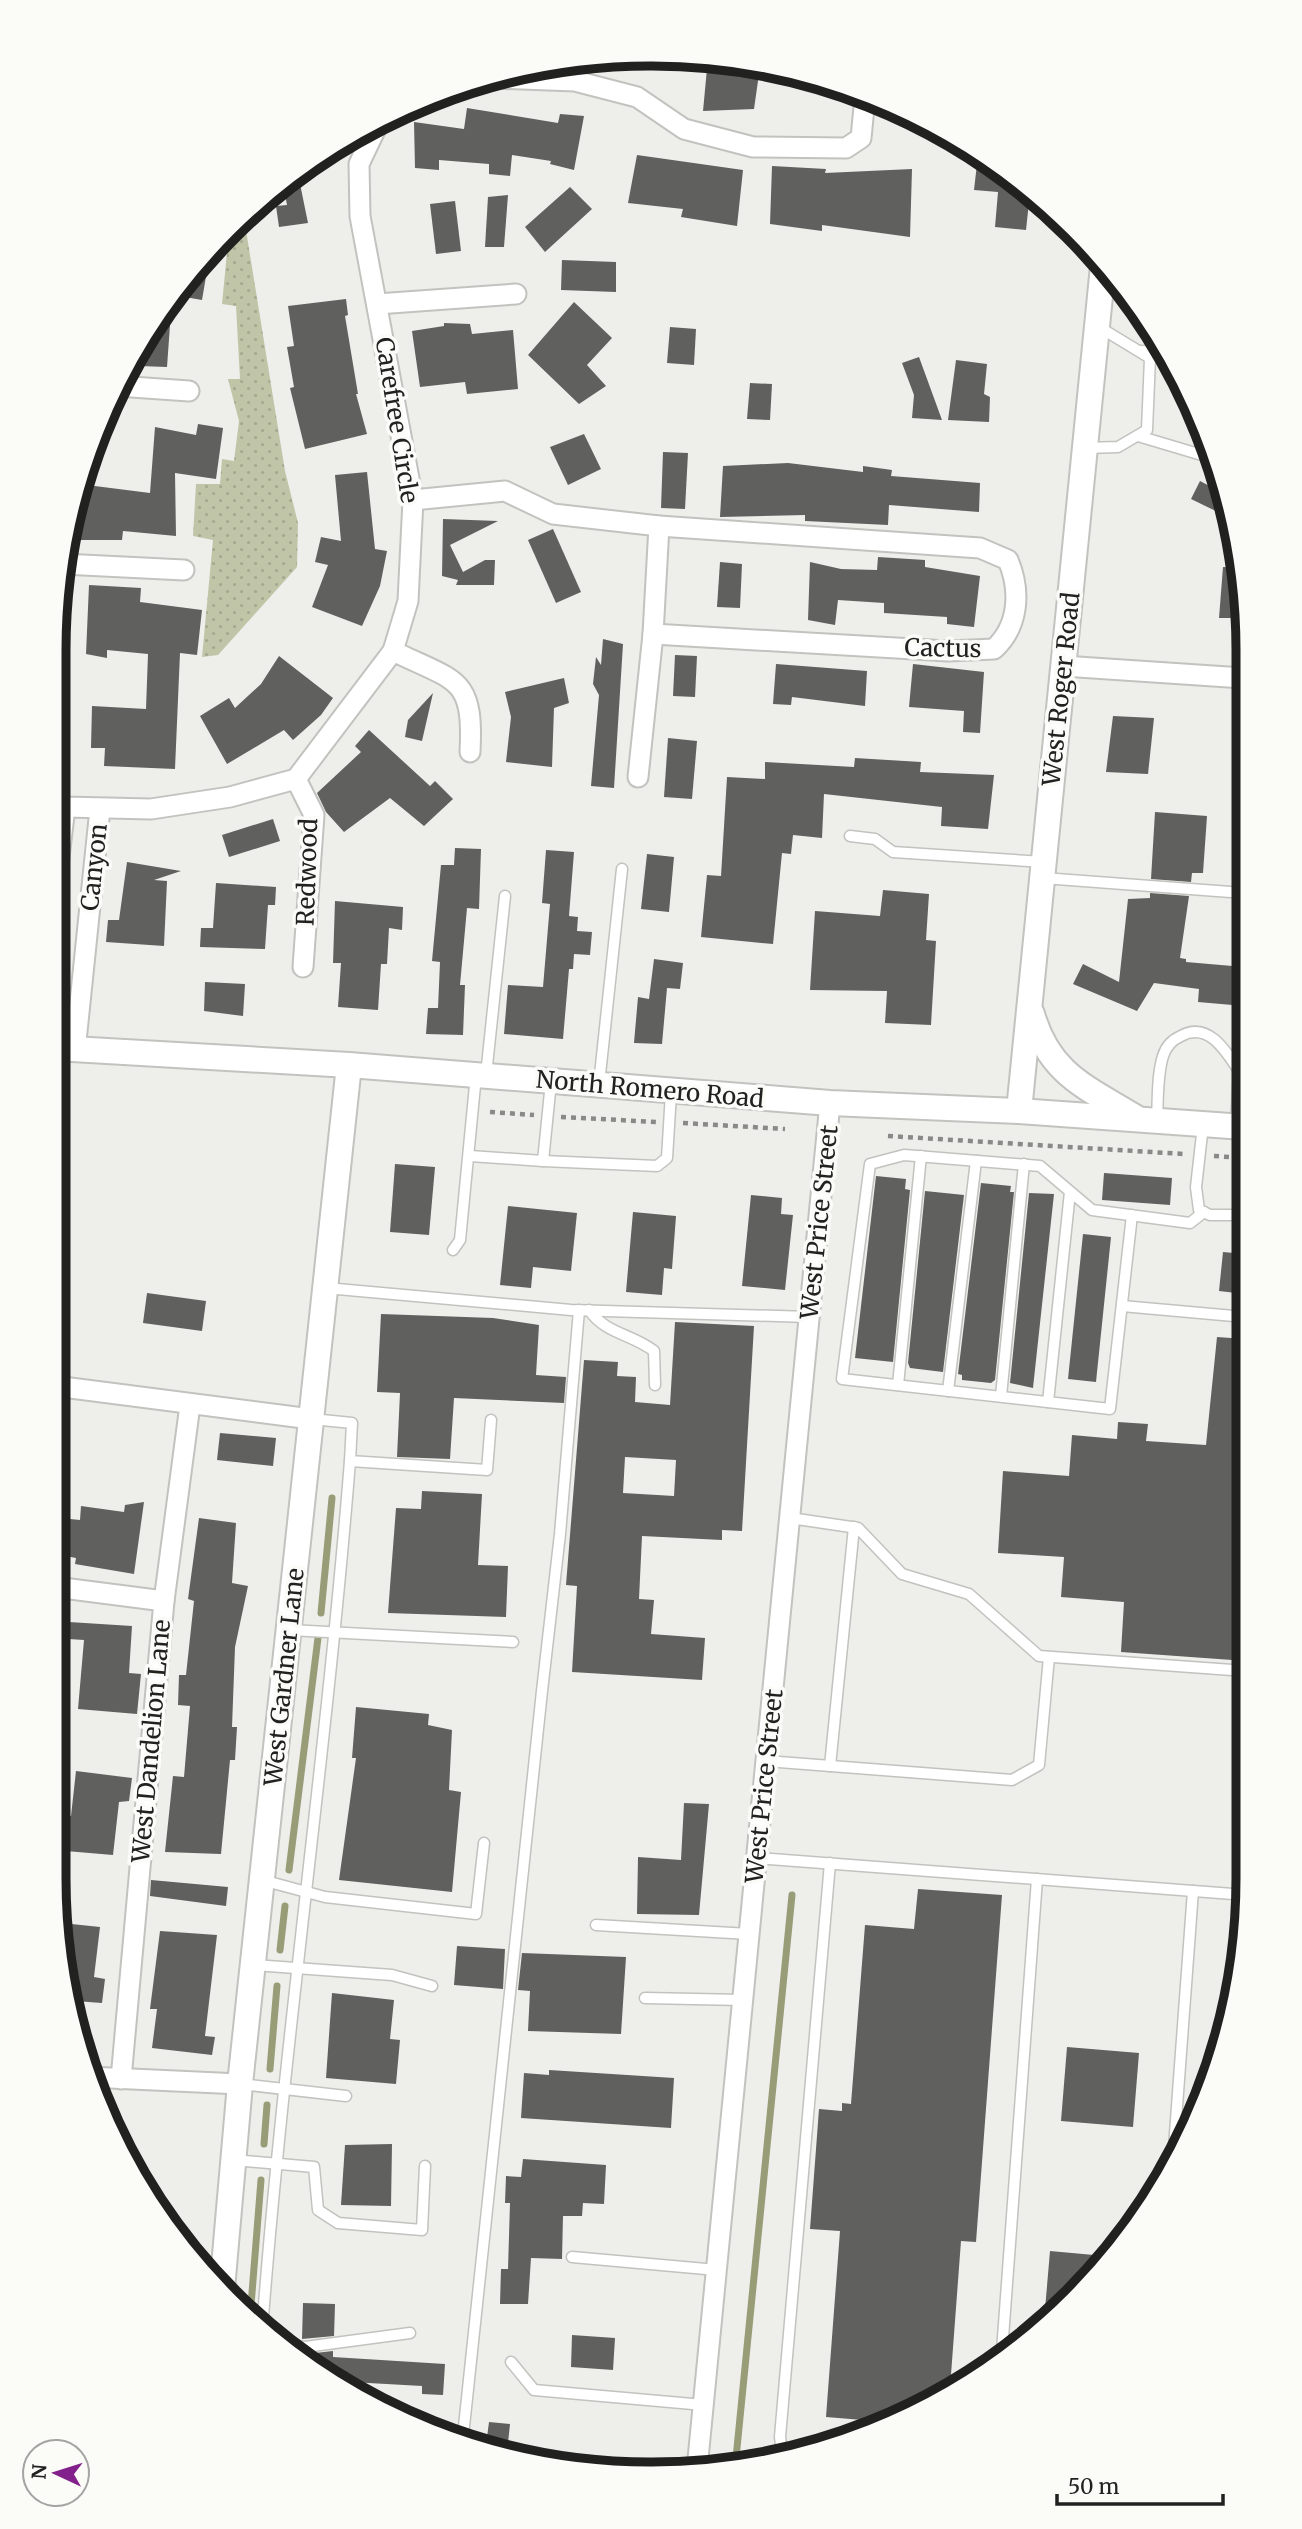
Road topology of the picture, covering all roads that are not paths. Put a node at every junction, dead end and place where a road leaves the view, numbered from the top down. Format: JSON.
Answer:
{"nodes":[{"id":1,"x":531,"y":79,"type":"edge"},
{"id":2,"x":864,"y":107,"type":"edge"},
{"id":3,"x":371,"y":138,"type":"edge"},
{"id":4,"x":1102,"y":280,"type":"edge"},
{"id":5,"x":516,"y":294,"type":"dead end"},
{"id":6,"x":377,"y":304,"type":"junction"},
{"id":7,"x":1097,"y":326,"type":"junction"},
{"id":8,"x":1139,"y":351,"type":"junction"},
{"id":9,"x":1153,"y":352,"type":"edge"},
{"id":10,"x":130,"y":387,"type":"edge"},
{"id":11,"x":189,"y":391,"type":"dead end"},
{"id":12,"x":1138,"y":436,"type":"junction"},
{"id":13,"x":1085,"y":448,"type":"junction"},
{"id":14,"x":1201,"y":455,"type":"edge"},
{"id":15,"x":413,"y":500,"type":"junction"},
{"id":16,"x":659,"y":526,"type":"junction"},
{"id":17,"x":74,"y":565,"type":"edge"},
{"id":18,"x":184,"y":570,"type":"dead end"},
{"id":19,"x":653,"y":634,"type":"junction"},
{"id":20,"x":393,"y":651,"type":"junction"},
{"id":21,"x":1063,"y":666,"type":"junction"},
{"id":22,"x":1236,"y":678,"type":"edge"},
{"id":23,"x":470,"y":752,"type":"dead end"},
{"id":24,"x":638,"y":777,"type":"dead end"},
{"id":25,"x":296,"y":779,"type":"junction"},
{"id":26,"x":66,"y":805,"type":"edge"},
{"id":27,"x":100,"y":809,"type":"junction"},
{"id":28,"x":850,"y":836,"type":"dead end"},
{"id":29,"x":622,"y":869,"type":"dead end"},
{"id":30,"x":1043,"y":870,"type":"junction"},
{"id":31,"x":1236,"y":892,"type":"edge"},
{"id":32,"x":505,"y":896,"type":"dead end"},
{"id":33,"x":303,"y":967,"type":"dead end"},
{"id":34,"x":1030,"y":1006,"type":"junction"},
{"id":35,"x":66,"y":1043,"type":"edge"},
{"id":36,"x":66,"y":1050,"type":"edge"},
{"id":37,"x":349,"y":1065,"type":"junction"},
{"id":38,"x":1236,"y":1067,"type":"edge"},
{"id":39,"x":481,"y":1076,"type":"junction"},
{"id":40,"x":551,"y":1081,"type":"junction"},
{"id":41,"x":599,"y":1085,"type":"junction"},
{"id":42,"x":671,"y":1090,"type":"junction"},
{"id":43,"x":830,"y":1103,"type":"junction"},
{"id":44,"x":1019,"y":1111,"type":"junction"},
{"id":45,"x":1148,"y":1120,"type":"junction"},
{"id":46,"x":1203,"y":1124,"type":"junction"},
{"id":47,"x":1236,"y":1127,"type":"edge"},
{"id":48,"x":470,"y":1156,"type":"junction"},
{"id":49,"x":921,"y":1156,"type":"junction"},
{"id":50,"x":543,"y":1161,"type":"junction"},
{"id":51,"x":975,"y":1161,"type":"junction"},
{"id":52,"x":1024,"y":1164,"type":"junction"},
{"id":53,"x":1070,"y":1192,"type":"junction"},
{"id":54,"x":1204,"y":1212,"type":"junction"},
{"id":55,"x":1236,"y":1214,"type":"edge"},
{"id":56,"x":1132,"y":1215,"type":"junction"},
{"id":57,"x":453,"y":1250,"type":"dead end"},
{"id":58,"x":325,"y":1288,"type":"junction"},
{"id":59,"x":1122,"y":1306,"type":"junction"},
{"id":60,"x":584,"y":1310,"type":"junction"},
{"id":61,"x":1236,"y":1316,"type":"edge"},
{"id":62,"x":809,"y":1317,"type":"junction"},
{"id":63,"x":655,"y":1385,"type":"dead end"},
{"id":64,"x":898,"y":1385,"type":"junction"},
{"id":65,"x":66,"y":1388,"type":"edge"},
{"id":66,"x":948,"y":1391,"type":"junction"},
{"id":67,"x":1001,"y":1396,"type":"junction"},
{"id":68,"x":1048,"y":1402,"type":"junction"},
{"id":69,"x":190,"y":1405,"type":"junction"},
{"id":70,"x":311,"y":1419,"type":"junction"},
{"id":71,"x":491,"y":1420,"type":"dead end"},
{"id":72,"x":350,"y":1461,"type":"junction"},
{"id":73,"x":790,"y":1518,"type":"junction"},
{"id":74,"x":854,"y":1527,"type":"junction"},
{"id":75,"x":66,"y":1588,"type":"edge"},
{"id":76,"x":164,"y":1601,"type":"junction"},
{"id":77,"x":289,"y":1630,"type":"junction"},
{"id":78,"x":336,"y":1633,"type":"junction"},
{"id":79,"x":513,"y":1643,"type":"dead end"},
{"id":80,"x":1049,"y":1657,"type":"junction"},
{"id":81,"x":1236,"y":1670,"type":"edge"},
{"id":82,"x":766,"y":1761,"type":"junction"},
{"id":83,"x":830,"y":1766,"type":"junction"},
{"id":84,"x":484,"y":1843,"type":"dead end"},
{"id":85,"x":757,"y":1858,"type":"junction"},
{"id":86,"x":830,"y":1863,"type":"junction"},
{"id":87,"x":1037,"y":1879,"type":"junction"},
{"id":88,"x":262,"y":1880,"type":"junction"},
{"id":89,"x":1193,"y":1891,"type":"junction"},
{"id":90,"x":307,"y":1894,"type":"junction"},
{"id":91,"x":1235,"y":1894,"type":"edge"},
{"id":92,"x":596,"y":1925,"type":"dead end"},
{"id":93,"x":749,"y":1934,"type":"junction"},
{"id":94,"x":253,"y":1965,"type":"junction"},
{"id":95,"x":298,"y":1970,"type":"junction"},
{"id":96,"x":432,"y":1986,"type":"dead end"},
{"id":97,"x":645,"y":1998,"type":"dead end"},
{"id":98,"x":743,"y":2000,"type":"junction"},
{"id":99,"x":102,"y":2078,"type":"edge"},
{"id":100,"x":121,"y":2079,"type":"junction"},
{"id":101,"x":240,"y":2084,"type":"junction"},
{"id":102,"x":284,"y":2089,"type":"junction"},
{"id":103,"x":346,"y":2096,"type":"dead end"},
{"id":104,"x":1175,"y":2138,"type":"edge"},
{"id":105,"x":233,"y":2160,"type":"junction"},
{"id":106,"x":275,"y":2164,"type":"junction"},
{"id":107,"x":425,"y":2166,"type":"dead end"},
{"id":108,"x":572,"y":2257,"type":"dead end"},
{"id":109,"x":717,"y":2270,"type":"junction"},
{"id":110,"x":223,"y":2275,"type":"edge"},
{"id":111,"x":263,"y":2314,"type":"edge"},
{"id":112,"x":410,"y":2333,"type":"dead end"},
{"id":113,"x":1002,"y":2345,"type":"edge"},
{"id":114,"x":301,"y":2347,"type":"edge"},
{"id":115,"x":511,"y":2362,"type":"dead end"},
{"id":116,"x":704,"y":2405,"type":"junction"},
{"id":117,"x":464,"y":2431,"type":"edge"},
{"id":118,"x":781,"y":2447,"type":"edge"},
{"id":119,"x":698,"y":2460,"type":"edge"}],
"edges":[{"from":1,"to":2,"type":"street"},
{"from":3,"to":6,"type":"street","name":"Carefree Circle"},
{"from":4,"to":7,"type":"street","name":"West Roger Road"},
{"from":5,"to":6,"type":"street"},
{"from":6,"to":15,"type":"street","name":"Carefree Circle"},
{"from":7,"to":8,"type":"lane"},
{"from":7,"to":13,"type":"street","name":"West Roger Road"},
{"from":8,"to":9,"type":"lane"},
{"from":8,"to":12,"type":"lane"},
{"from":10,"to":11,"type":"street"},
{"from":12,"to":13,"type":"lane"},
{"from":12,"to":14,"type":"lane"},
{"from":13,"to":21,"type":"street","name":"West Roger Road"},
{"from":15,"to":16,"type":"street","name":"Cactus"},
{"from":15,"to":20,"type":"street","name":"Carefree Circle"},
{"from":16,"to":19,"type":"street"},
{"from":16,"to":19,"type":"street","name":"Cactus"},
{"from":17,"to":18,"type":"street"},
{"from":19,"to":24,"type":"street"},
{"from":20,"to":23,"type":"street"},
{"from":20,"to":25,"type":"street","name":"Carefree Circle"},
{"from":21,"to":22,"type":"street"},
{"from":21,"to":30,"type":"street","name":"West Roger Road"},
{"from":25,"to":27,"type":"street"},
{"from":25,"to":33,"type":"street","name":"Redwood"},
{"from":26,"to":27,"type":"street"},
{"from":27,"to":35,"type":"street","name":"Canyon"},
{"from":28,"to":30,"type":"lane"},
{"from":29,"to":41,"type":"lane"},
{"from":30,"to":31,"type":"lane"},
{"from":30,"to":34,"type":"street","name":"West Roger Road"},
{"from":32,"to":39,"type":"lane"},
{"from":34,"to":44,"type":"street","name":"West Roger Road"},
{"from":34,"to":45,"type":"street"},
{"from":36,"to":37,"type":"street","name":"North Romero Road"},
{"from":37,"to":39,"type":"street","name":"North Romero Road"},
{"from":37,"to":58,"type":"street","name":"West Gardner Lane"},
{"from":38,"to":45,"type":"lane"},
{"from":39,"to":40,"type":"street","name":"North Romero Road"},
{"from":39,"to":48,"type":"lane"},
{"from":40,"to":41,"type":"street","name":"North Romero Road"},
{"from":40,"to":50,"type":"lane"},
{"from":41,"to":42,"type":"street","name":"North Romero Road"},
{"from":42,"to":43,"type":"street","name":"North Romero Road"},
{"from":42,"to":50,"type":"lane"},
{"from":43,"to":44,"type":"street","name":"North Romero Road"},
{"from":43,"to":62,"type":"street","name":"West Price Street"},
{"from":44,"to":45,"type":"street","name":"North Romero Road"},
{"from":45,"to":46,"type":"street","name":"North Romero Road"},
{"from":46,"to":47,"type":"street","name":"North Romero Road"},
{"from":46,"to":54,"type":"lane"},
{"from":48,"to":50,"type":"lane"},
{"from":48,"to":57,"type":"lane"},
{"from":49,"to":51,"type":"lane"},
{"from":49,"to":64,"type":"lane"},
{"from":49,"to":64,"type":"lane"},
{"from":51,"to":52,"type":"lane"},
{"from":51,"to":66,"type":"lane"},
{"from":52,"to":53,"type":"lane"},
{"from":52,"to":67,"type":"lane"},
{"from":53,"to":56,"type":"lane"},
{"from":53,"to":68,"type":"lane"},
{"from":54,"to":55,"type":"lane"},
{"from":54,"to":56,"type":"lane"},
{"from":56,"to":59,"type":"lane"},
{"from":58,"to":60,"type":"lane"},
{"from":58,"to":70,"type":"street","name":"West Gardner Lane"},
{"from":59,"to":61,"type":"lane"},
{"from":59,"to":68,"type":"lane"},
{"from":60,"to":62,"type":"lane"},
{"from":60,"to":63,"type":"lane"},
{"from":60,"to":117,"type":"lane"},
{"from":62,"to":73,"type":"street","name":"West Price Street"},
{"from":64,"to":66,"type":"lane"},
{"from":65,"to":69,"type":"street"},
{"from":66,"to":67,"type":"lane"},
{"from":67,"to":68,"type":"lane"},
{"from":69,"to":70,"type":"street"},
{"from":69,"to":76,"type":"street","name":"West Dandelion Lane"},
{"from":70,"to":72,"type":"lane"},
{"from":70,"to":77,"type":"street","name":"West Gardner Lane"},
{"from":71,"to":72,"type":"lane"},
{"from":72,"to":78,"type":"lane"},
{"from":73,"to":74,"type":"lane"},
{"from":73,"to":82,"type":"street","name":"West Price Street"},
{"from":74,"to":80,"type":"lane"},
{"from":74,"to":83,"type":"lane"},
{"from":75,"to":76,"type":"street"},
{"from":76,"to":100,"type":"street","name":"West Dandelion Lane"},
{"from":77,"to":78,"type":"lane"},
{"from":77,"to":88,"type":"street","name":"West Gardner Lane"},
{"from":78,"to":79,"type":"lane"},
{"from":78,"to":90,"type":"lane"},
{"from":80,"to":81,"type":"lane"},
{"from":80,"to":83,"type":"lane"},
{"from":82,"to":83,"type":"lane"},
{"from":82,"to":85,"type":"street","name":"West Price Street"},
{"from":84,"to":90,"type":"lane"},
{"from":85,"to":86,"type":"lane"},
{"from":85,"to":93,"type":"street","name":"West Price Street"},
{"from":86,"to":87,"type":"lane"},
{"from":86,"to":118,"type":"lane"},
{"from":87,"to":89,"type":"lane"},
{"from":87,"to":113,"type":"lane"},
{"from":88,"to":90,"type":"lane"},
{"from":88,"to":94,"type":"street","name":"West Gardner Lane"},
{"from":89,"to":91,"type":"lane"},
{"from":89,"to":104,"type":"lane"},
{"from":90,"to":95,"type":"lane"},
{"from":92,"to":93,"type":"lane"},
{"from":93,"to":98,"type":"street","name":"West Price Street"},
{"from":94,"to":95,"type":"lane"},
{"from":94,"to":101,"type":"street","name":"West Gardner Lane"},
{"from":95,"to":96,"type":"lane"},
{"from":95,"to":102,"type":"lane"},
{"from":97,"to":98,"type":"lane"},
{"from":98,"to":109,"type":"street","name":"West Price Street"},
{"from":99,"to":100,"type":"street"},
{"from":100,"to":101,"type":"street"},
{"from":101,"to":102,"type":"lane"},
{"from":101,"to":105,"type":"street","name":"West Gardner Lane"},
{"from":102,"to":103,"type":"lane"},
{"from":102,"to":106,"type":"lane"},
{"from":105,"to":106,"type":"lane"},
{"from":105,"to":110,"type":"street","name":"West Gardner Lane"},
{"from":106,"to":107,"type":"lane"},
{"from":106,"to":111,"type":"lane"},
{"from":108,"to":109,"type":"lane"},
{"from":109,"to":116,"type":"street","name":"West Price Street"},
{"from":112,"to":114,"type":"lane"},
{"from":115,"to":116,"type":"lane"},
{"from":116,"to":119,"type":"street","name":"West Price Street"}]}
